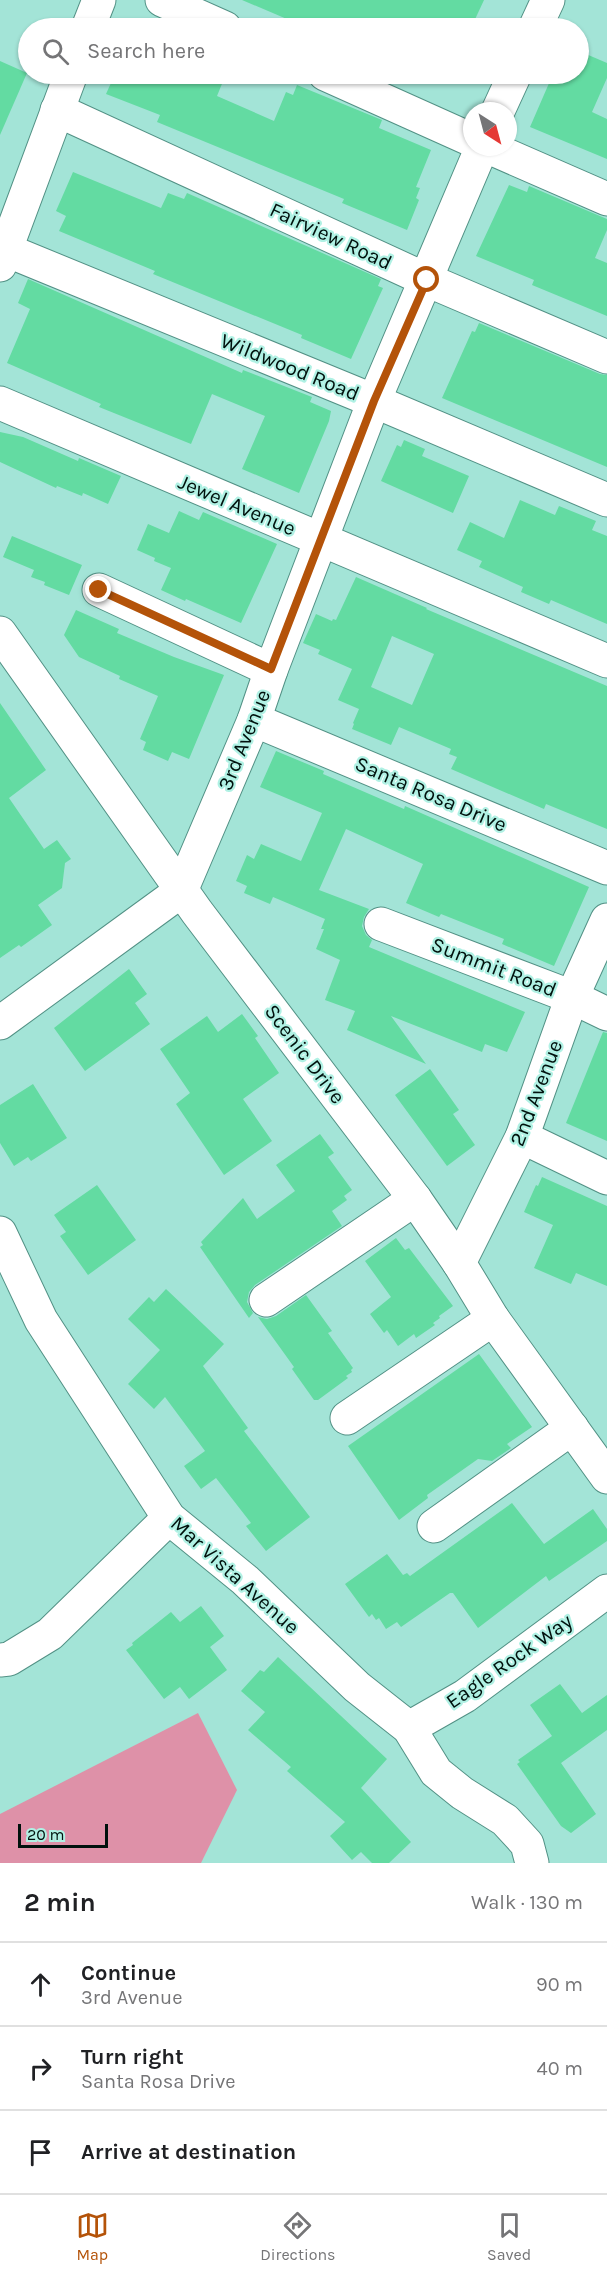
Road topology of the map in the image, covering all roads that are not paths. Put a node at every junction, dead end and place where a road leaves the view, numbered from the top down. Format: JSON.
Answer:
{"nodes":[{"id":1,"x":99,"y":0,"type":"edge"},
{"id":2,"x":162,"y":0,"type":"edge"},
{"id":3,"x":548,"y":0,"type":"edge"},
{"id":4,"x":92,"y":18,"type":"edge"},
{"id":5,"x":202,"y":18,"type":"edge"},
{"id":6,"x":540,"y":18,"type":"edge"},
{"id":7,"x":67,"y":84,"type":"edge"},
{"id":8,"x":347,"y":84,"type":"edge"},
{"id":9,"x":510,"y":84,"type":"edge"},
{"id":10,"x":502,"y":102,"type":"edge"},
{"id":11,"x":57,"y":110,"type":"junction"},
{"id":12,"x":463,"y":136,"type":"edge"},
{"id":13,"x":478,"y":156,"type":"edge"},
{"id":14,"x":508,"y":156,"type":"edge"},
{"id":15,"x":607,"y":200,"type":"edge"},
{"id":16,"x":3,"y":257,"type":"edge"},
{"id":17,"x":427,"y":280,"type":"junction"},
{"id":18,"x":607,"y":357,"type":"edge"},
{"id":19,"x":374,"y":401,"type":"junction"},
{"id":20,"x":0,"y":403,"type":"edge"},
{"id":21,"x":607,"y":500,"type":"edge"},
{"id":22,"x":321,"y":541,"type":"junction"},
{"id":23,"x":99,"y":590,"type":"dead end"},
{"id":24,"x":0,"y":633,"type":"edge"},
{"id":25,"x":607,"y":662,"type":"edge"},
{"id":26,"x":271,"y":669,"type":"junction"},
{"id":27,"x":254,"y":720,"type":"junction"},
{"id":28,"x":607,"y":868,"type":"edge"},
{"id":29,"x":181,"y":891,"type":"junction"},
{"id":30,"x":607,"y":920,"type":"edge"},
{"id":31,"x":381,"y":924,"type":"dead end"},
{"id":32,"x":572,"y":997,"type":"junction"},
{"id":33,"x":607,"y":1014,"type":"edge"},
{"id":34,"x":0,"y":1023,"type":"edge"},
{"id":35,"x":522,"y":1137,"type":"junction"},
{"id":36,"x":607,"y":1178,"type":"edge"},
{"id":37,"x":415,"y":1199,"type":"junction"},
{"id":38,"x":0,"y":1233,"type":"edge"},
{"id":39,"x":459,"y":1263,"type":"junction"},
{"id":40,"x":266,"y":1300,"type":"dead end"},
{"id":41,"x":493,"y":1319,"type":"junction"},
{"id":42,"x":347,"y":1418,"type":"dead end"},
{"id":43,"x":572,"y":1428,"type":"junction"},
{"id":44,"x":607,"y":1477,"type":"edge"},
{"id":45,"x":169,"y":1518,"type":"junction"},
{"id":46,"x":434,"y":1526,"type":"dead end"},
{"id":47,"x":607,"y":1591,"type":"edge"},
{"id":48,"x":0,"y":1660,"type":"edge"},
{"id":49,"x":409,"y":1728,"type":"junction"},
{"id":50,"x":532,"y":1863,"type":"edge"}],
"edges":[{"from":1,"to":4,"type":"street"},
{"from":2,"to":5,"type":"street"},
{"from":3,"to":6,"type":"street"},
{"from":7,"to":11,"type":"street"},
{"from":8,"to":12,"type":"street"},
{"from":9,"to":10,"type":"street"},
{"from":11,"to":16,"type":"street"},
{"from":11,"to":17,"type":"street","name":"Fairview Road"},
{"from":13,"to":17,"type":"street","name":"3rd Avenue"},
{"from":14,"to":15,"type":"street"},
{"from":16,"to":19,"type":"street","name":"Wildwood Road"},
{"from":17,"to":18,"type":"street","name":"Fairview Road"},
{"from":17,"to":19,"type":"street","name":"3rd Avenue"},
{"from":19,"to":21,"type":"street","name":"Wildwood Road"},
{"from":19,"to":22,"type":"street","name":"3rd Avenue"},
{"from":20,"to":22,"type":"street","name":"Jewel Avenue"},
{"from":22,"to":25,"type":"street","name":"Jewel Avenue"},
{"from":22,"to":26,"type":"street","name":"3rd Avenue"},
{"from":23,"to":26,"type":"street"},
{"from":24,"to":29,"type":"street","name":"Scenic Drive"},
{"from":26,"to":27,"type":"street","name":"3rd Avenue"},
{"from":27,"to":28,"type":"street","name":"Santa Rosa Drive"},
{"from":27,"to":29,"type":"street","name":"3rd Avenue"},
{"from":29,"to":34,"type":"street"},
{"from":29,"to":37,"type":"street","name":"Scenic Drive"},
{"from":30,"to":32,"type":"street","name":"2nd Avenue"},
{"from":31,"to":32,"type":"street","name":"Summit Road"},
{"from":32,"to":33,"type":"street","name":"Summit Road"},
{"from":32,"to":35,"type":"street","name":"2nd Avenue"},
{"from":35,"to":36,"type":"street"},
{"from":35,"to":39,"type":"street","name":"2nd Avenue"},
{"from":37,"to":39,"type":"street","name":"Scenic Drive"},
{"from":37,"to":40,"type":"street"},
{"from":38,"to":45,"type":"street","name":"Mar Vista Avenue"},
{"from":39,"to":41,"type":"street","name":"Scenic Drive"},
{"from":41,"to":42,"type":"street"},
{"from":41,"to":43,"type":"street","name":"Scenic Drive"},
{"from":43,"to":44,"type":"street","name":"Scenic Drive"},
{"from":43,"to":46,"type":"street"},
{"from":45,"to":48,"type":"street"},
{"from":45,"to":49,"type":"street","name":"Mar Vista Avenue"},
{"from":47,"to":49,"type":"street","name":"Eagle Rock Way"},
{"from":49,"to":50,"type":"street","name":"Mar Vista Avenue"}]}
